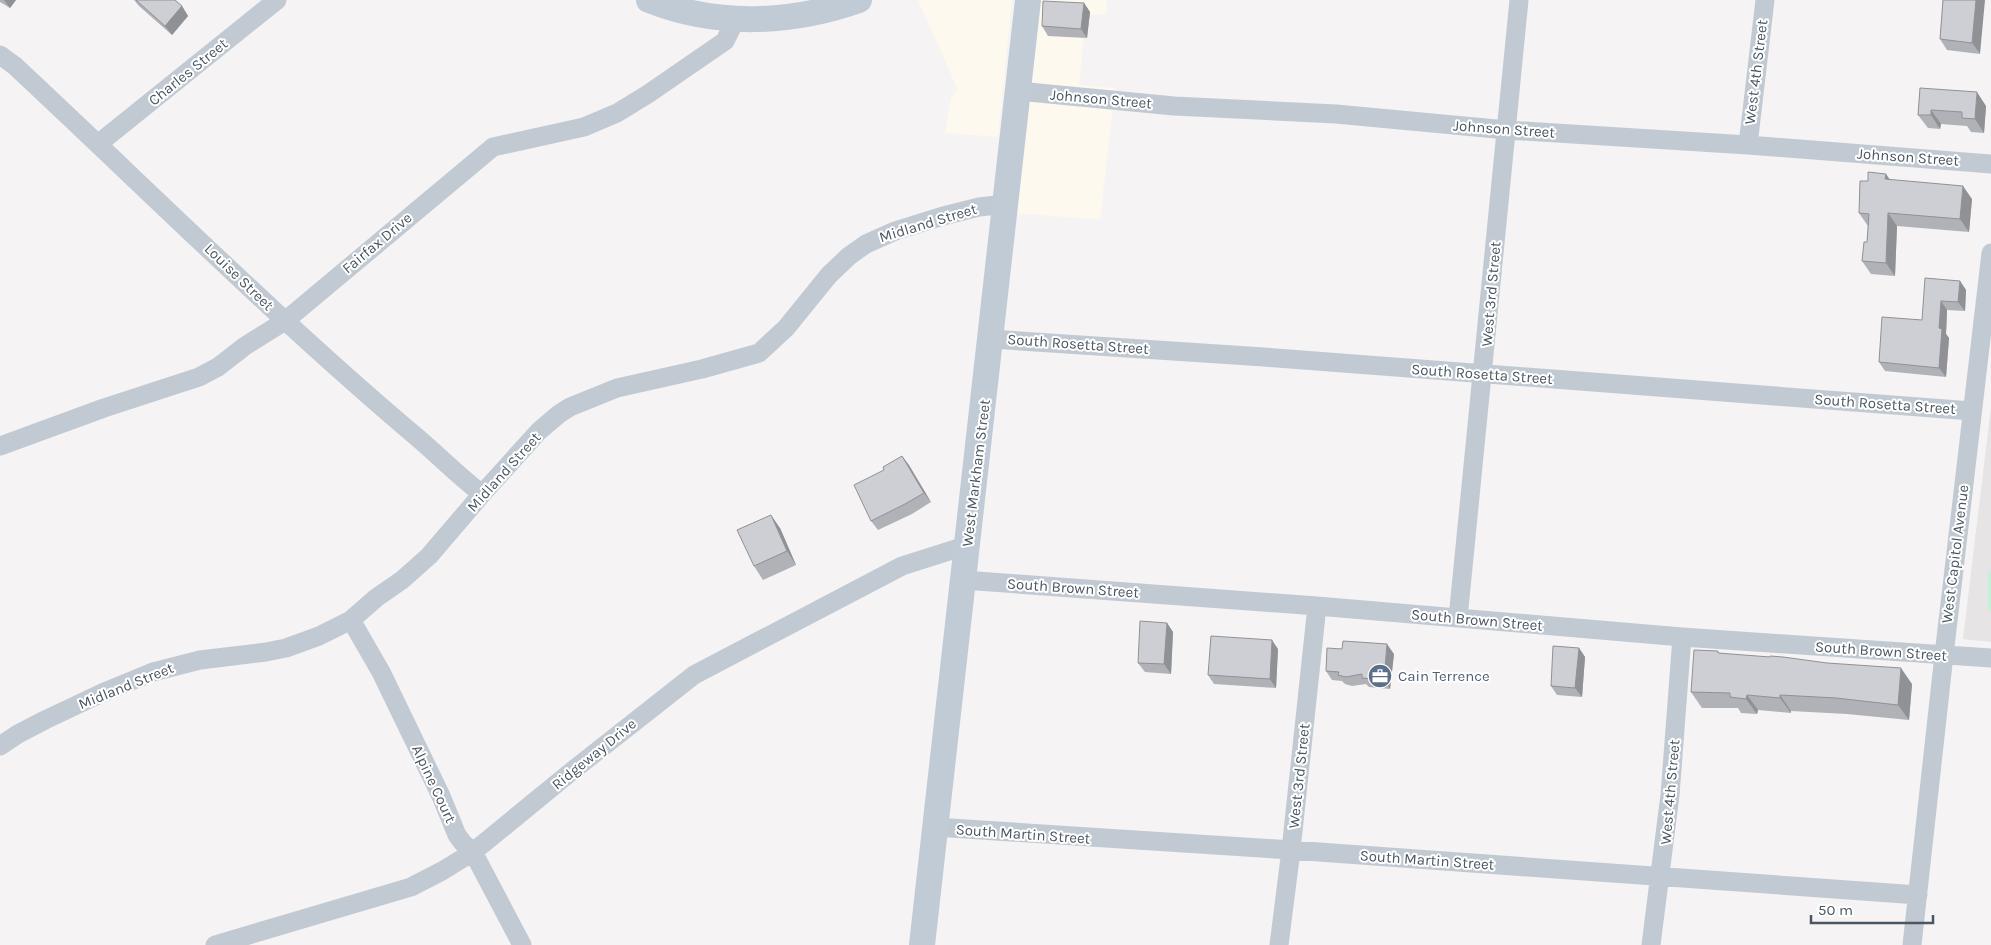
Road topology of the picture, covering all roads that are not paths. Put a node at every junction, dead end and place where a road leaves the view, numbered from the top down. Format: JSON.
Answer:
{"nodes":[{"id":1,"x":277,"y":0,"type":"edge"},
{"id":2,"x":649,"y":0,"type":"edge"},
{"id":3,"x":859,"y":0,"type":"edge"},
{"id":4,"x":1028,"y":0,"type":"edge"},
{"id":5,"x":1519,"y":0,"type":"edge"},
{"id":6,"x":1765,"y":0,"type":"edge"},
{"id":7,"x":736,"y":19,"type":"junction"},
{"id":8,"x":0,"y":55,"type":"edge"},
{"id":9,"x":1018,"y":91,"type":"junction"},
{"id":10,"x":1507,"y":130,"type":"junction"},
{"id":11,"x":98,"y":144,"type":"junction"},
{"id":12,"x":1748,"y":145,"type":"junction"},
{"id":13,"x":1991,"y":164,"type":"edge"},
{"id":14,"x":1006,"y":204,"type":"junction"},
{"id":15,"x":1991,"y":253,"type":"edge"},
{"id":16,"x":285,"y":321,"type":"junction"},
{"id":17,"x":991,"y":338,"type":"junction"},
{"id":18,"x":1484,"y":374,"type":"junction"},
{"id":19,"x":1972,"y":411,"type":"junction"},
{"id":20,"x":0,"y":446,"type":"edge"},
{"id":21,"x":482,"y":494,"type":"junction"},
{"id":22,"x":968,"y":545,"type":"junction"},
{"id":23,"x":963,"y":580,"type":"junction"},
{"id":24,"x":1317,"y":606,"type":"junction"},
{"id":25,"x":1458,"y":618,"type":"junction"},
{"id":26,"x":351,"y":620,"type":"junction"},
{"id":27,"x":1682,"y":638,"type":"junction"},
{"id":28,"x":1944,"y":655,"type":"junction"},
{"id":29,"x":1991,"y":658,"type":"edge"},
{"id":30,"x":0,"y":746,"type":"edge"},
{"id":31,"x":936,"y":828,"type":"junction"},
{"id":32,"x":1291,"y":850,"type":"junction"},
{"id":33,"x":473,"y":852,"type":"junction"},
{"id":34,"x":1661,"y":877,"type":"junction"},
{"id":35,"x":1918,"y":895,"type":"junction"},
{"id":36,"x":215,"y":945,"type":"edge"},
{"id":37,"x":522,"y":945,"type":"edge"},
{"id":38,"x":922,"y":945,"type":"edge"},
{"id":39,"x":1279,"y":945,"type":"edge"},
{"id":40,"x":1651,"y":945,"type":"edge"},
{"id":41,"x":1912,"y":945,"type":"edge"}],
"edges":[{"from":1,"to":11,"type":"street","name":"Charles Street"},
{"from":2,"to":7,"type":"main road"},
{"from":3,"to":7,"type":"main road"},
{"from":4,"to":9,"type":"main road","name":"West Markham Street"},
{"from":5,"to":10,"type":"street","name":"West 3rd Street"},
{"from":6,"to":12,"type":"street","name":"West 4th Street"},
{"from":7,"to":16,"type":"street","name":"Fairfax Drive"},
{"from":8,"to":11,"type":"street","name":"Louise Street"},
{"from":9,"to":10,"type":"street","name":"Johnson Street"},
{"from":9,"to":14,"type":"main road","name":"West Markham Street"},
{"from":10,"to":12,"type":"street","name":"Johnson Street"},
{"from":10,"to":18,"type":"street","name":"West 3rd Street"},
{"from":11,"to":16,"type":"street","name":"Louise Street"},
{"from":12,"to":13,"type":"street","name":"Johnson Street"},
{"from":14,"to":17,"type":"main road","name":"West Markham Street"},
{"from":14,"to":21,"type":"street","name":"Midland Street"},
{"from":15,"to":19,"type":"street","name":"West Capitol Avenue"},
{"from":16,"to":20,"type":"street","name":"Fairfax Drive"},
{"from":16,"to":21,"type":"street","name":"Louise Street"},
{"from":17,"to":18,"type":"street","name":"South Rosetta Street"},
{"from":17,"to":22,"type":"main road","name":"West Markham Street"},
{"from":18,"to":19,"type":"street","name":"South Rosetta Street"},
{"from":18,"to":25,"type":"street","name":"West 3rd Street"},
{"from":19,"to":28,"type":"street","name":"West Capitol Avenue"},
{"from":21,"to":26,"type":"street","name":"Midland Street"},
{"from":22,"to":23,"type":"main road","name":"West Markham Street"},
{"from":22,"to":33,"type":"street","name":"Ridgeway Drive"},
{"from":23,"to":24,"type":"street","name":"South Brown Street"},
{"from":23,"to":31,"type":"main road","name":"West Markham Street"},
{"from":24,"to":25,"type":"street","name":"South Brown Street"},
{"from":24,"to":32,"type":"street","name":"West 3rd Street"},
{"from":25,"to":27,"type":"street","name":"South Brown Street"},
{"from":26,"to":30,"type":"street","name":"Midland Street"},
{"from":26,"to":33,"type":"street","name":"Alpine Court"},
{"from":27,"to":28,"type":"street","name":"South Brown Street"},
{"from":27,"to":34,"type":"street","name":"West 4th Street"},
{"from":28,"to":29,"type":"street","name":"South Brown Street"},
{"from":28,"to":35,"type":"street","name":"West Capitol Avenue"},
{"from":31,"to":32,"type":"street","name":"South Martin Street"},
{"from":31,"to":38,"type":"main road","name":"West Markham Street"},
{"from":32,"to":34,"type":"street","name":"South Martin Street"},
{"from":32,"to":39,"type":"street","name":"West 3rd Street"},
{"from":33,"to":36,"type":"street","name":"Ridgeway Drive"},
{"from":33,"to":37,"type":"street","name":"Alpine Court"},
{"from":34,"to":35,"type":"street","name":"South Martin Street"},
{"from":34,"to":40,"type":"street","name":"West 4th Street"},
{"from":35,"to":41,"type":"street","name":"West Capitol Avenue"}]}
